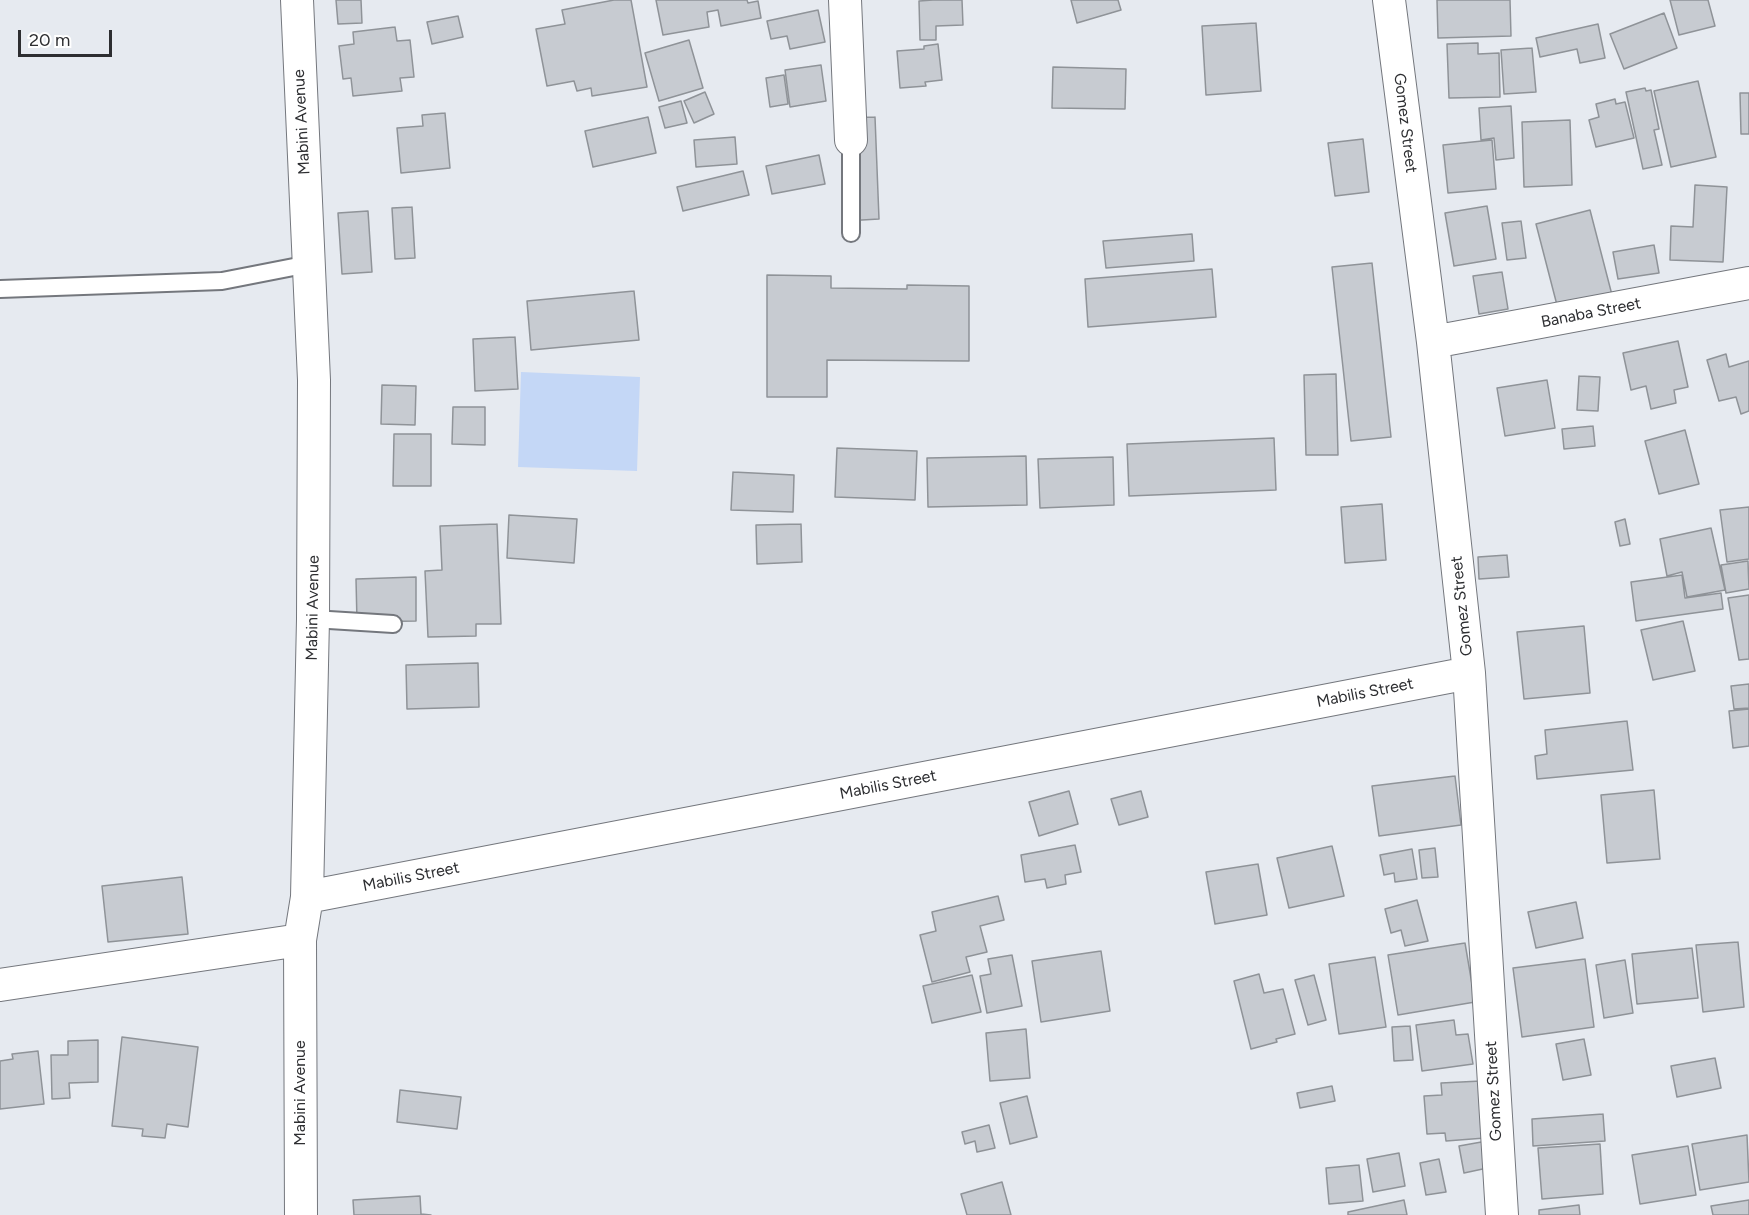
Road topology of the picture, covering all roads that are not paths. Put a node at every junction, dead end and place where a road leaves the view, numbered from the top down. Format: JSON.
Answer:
{"nodes":[{"id":1,"x":297,"y":0,"type":"edge"},
{"id":2,"x":845,"y":0,"type":"edge"},
{"id":3,"x":1389,"y":0,"type":"edge"},
{"id":4,"x":852,"y":140,"type":"joint"},
{"id":5,"x":851,"y":233,"type":"dead end"},
{"id":6,"x":309,"y":264,"type":"junction"},
{"id":7,"x":1749,"y":283,"type":"edge"},
{"id":8,"x":0,"y":289,"type":"edge"},
{"id":9,"x":1433,"y":342,"type":"junction"},
{"id":10,"x":313,"y":619,"type":"junction"},
{"id":11,"x":393,"y":624,"type":"dead end"},
{"id":12,"x":1469,"y":673,"type":"junction"},
{"id":13,"x":307,"y":897,"type":"junction"},
{"id":14,"x":300,"y":940,"type":"junction"},
{"id":15,"x":0,"y":985,"type":"edge"},
{"id":16,"x":301,"y":1215,"type":"edge"},
{"id":17,"x":1502,"y":1215,"type":"edge"}],
"edges":[{"from":1,"to":6,"type":"street","name":"Mabini Avenue"},
{"from":2,"to":4,"type":"street"},
{"from":3,"to":9,"type":"street","name":"Gomez Street"},
{"from":4,"to":5,"type":"lane"},
{"from":6,"to":8,"type":"lane"},
{"from":6,"to":10,"type":"street","name":"Mabini Avenue"},
{"from":7,"to":9,"type":"street","name":"Banaba Street"},
{"from":9,"to":12,"type":"street","name":"Gomez Street"},
{"from":10,"to":11,"type":"lane"},
{"from":10,"to":13,"type":"street","name":"Mabini Avenue"},
{"from":12,"to":13,"type":"street","name":"Mabilis Street"},
{"from":12,"to":17,"type":"street","name":"Gomez Street"},
{"from":13,"to":14,"type":"street","name":"Mabini Avenue"},
{"from":14,"to":15,"type":"street"},
{"from":14,"to":16,"type":"street","name":"Mabini Avenue"}]}
